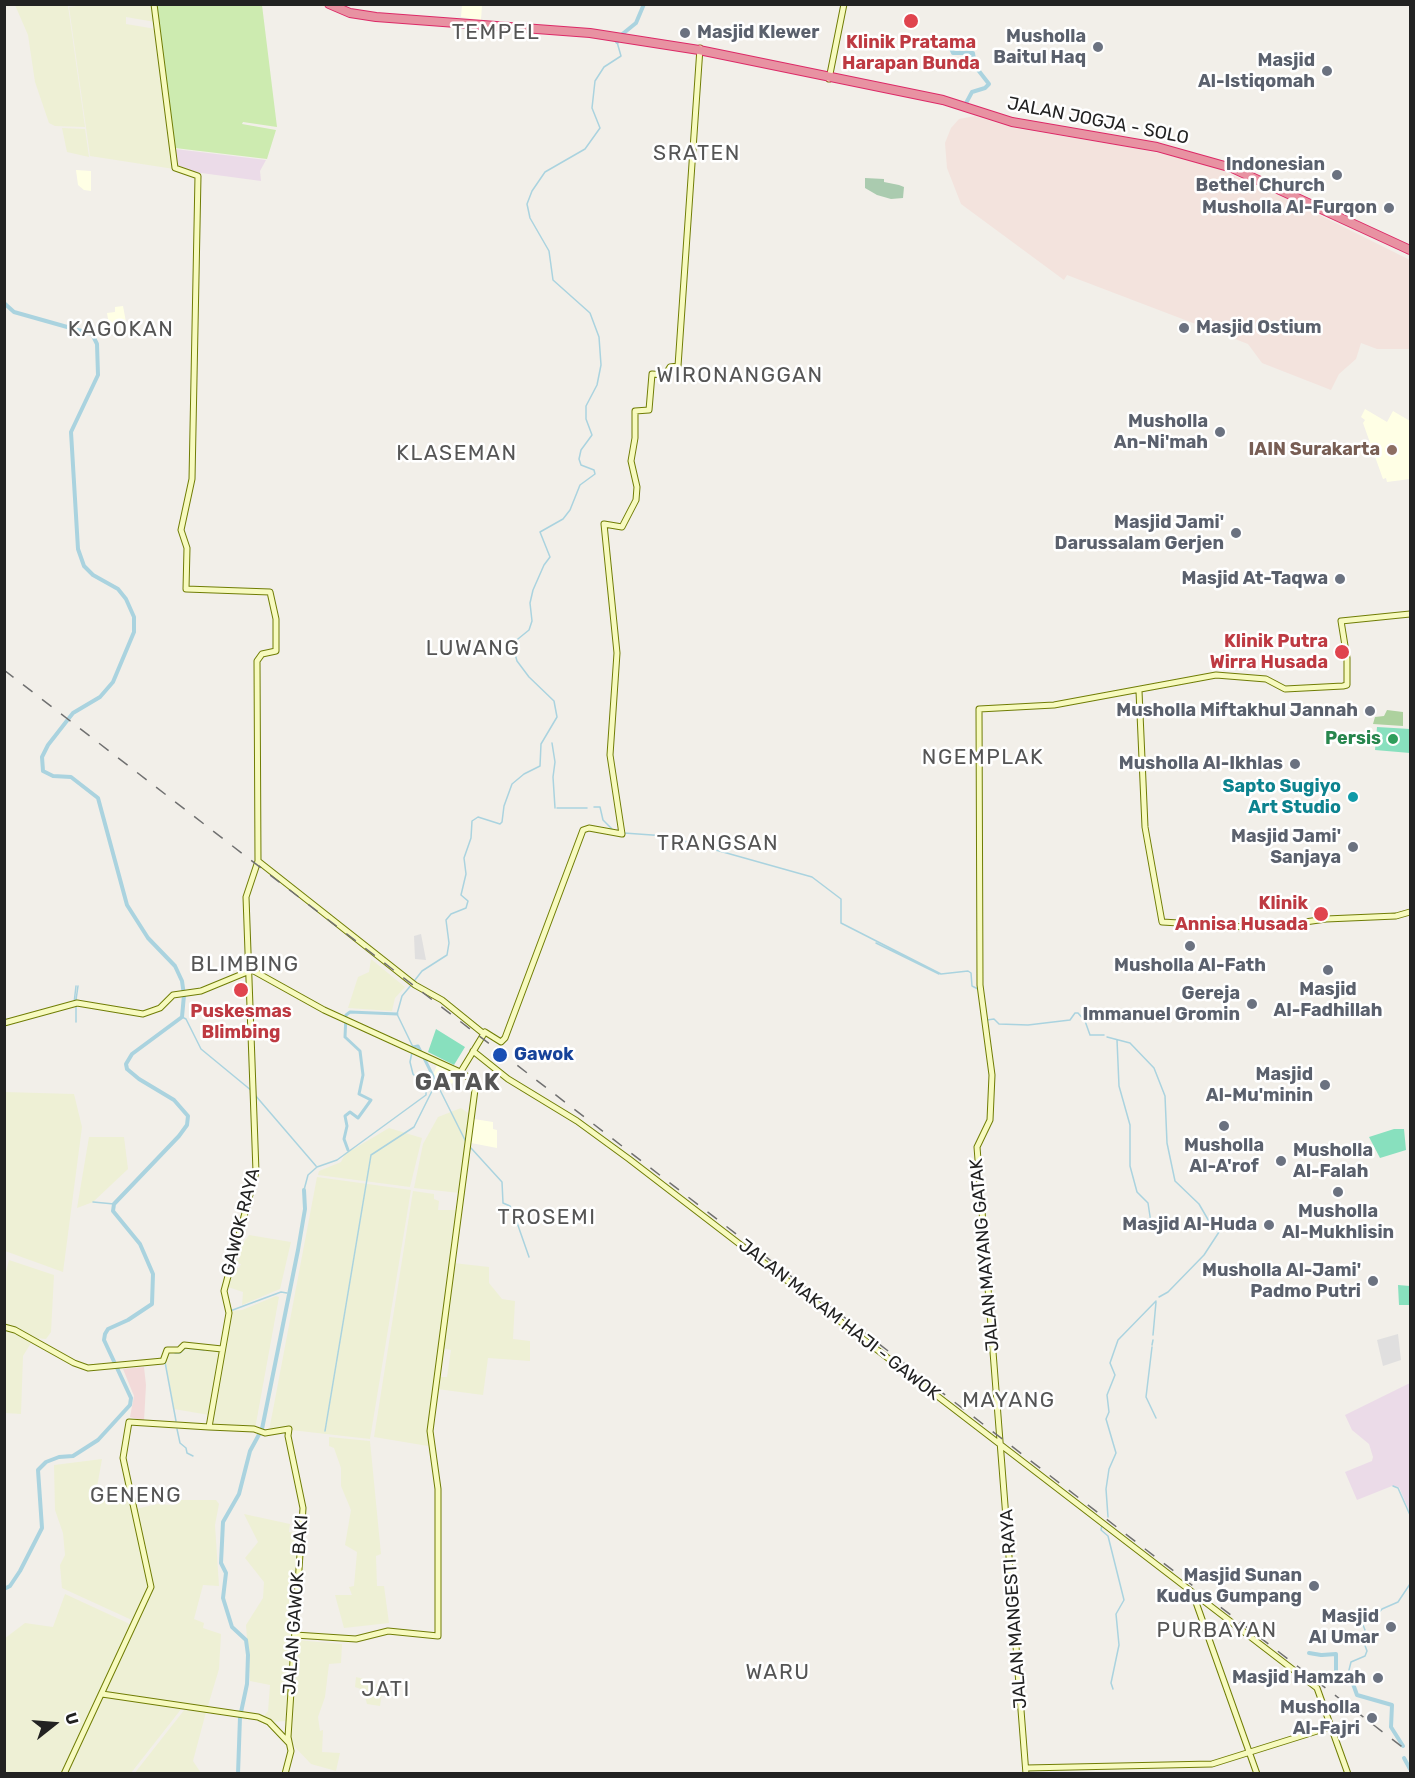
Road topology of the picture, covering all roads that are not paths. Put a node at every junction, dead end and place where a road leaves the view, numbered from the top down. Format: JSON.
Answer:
{"nodes":[{"id":1,"x":154,"y":4,"type":"edge"},
{"id":2,"x":328,"y":4,"type":"edge"},
{"id":3,"x":335,"y":4,"type":"edge"},
{"id":4,"x":844,"y":4,"type":"edge"},
{"id":5,"x":349,"y":11,"type":"junction"},
{"id":6,"x":699,"y":49,"type":"junction"},
{"id":7,"x":830,"y":77,"type":"junction"},
{"id":8,"x":1410,"y":249,"type":"edge"},
{"id":9,"x":1410,"y":614,"type":"edge"},
{"id":10,"x":1137,"y":692,"type":"junction"},
{"id":11,"x":258,"y":861,"type":"junction"},
{"id":12,"x":1410,"y":912,"type":"edge"},
{"id":13,"x":249,"y":970,"type":"junction"},
{"id":14,"x":4,"y":1023,"type":"edge"},
{"id":15,"x":484,"y":1034,"type":"junction"},
{"id":16,"x":473,"y":1052,"type":"junction"},
{"id":17,"x":460,"y":1072,"type":"junction"},
{"id":18,"x":4,"y":1328,"type":"edge"},
{"id":19,"x":222,"y":1350,"type":"junction"},
{"id":20,"x":209,"y":1427,"type":"junction"},
{"id":21,"x":1000,"y":1446,"type":"junction"},
{"id":22,"x":1193,"y":1593,"type":"junction"},
{"id":23,"x":295,"y":1635,"type":"junction"},
{"id":24,"x":102,"y":1694,"type":"junction"},
{"id":25,"x":1332,"y":1726,"type":"junction"},
{"id":26,"x":289,"y":1743,"type":"junction"},
{"id":27,"x":1250,"y":1752,"type":"junction"},
{"id":28,"x":1026,"y":1771,"type":"edge"},
{"id":29,"x":64,"y":1773,"type":"edge"},
{"id":30,"x":285,"y":1773,"type":"edge"},
{"id":31,"x":1257,"y":1773,"type":"edge"},
{"id":32,"x":1348,"y":1773,"type":"edge"}],
"edges":[{"from":1,"to":11,"type":"street"},
{"from":2,"to":5,"type":"highway"},
{"from":3,"to":5,"type":"highway"},
{"from":4,"to":7,"type":"street"},
{"from":5,"to":6,"type":"highway","name":"JALAN JOGJA - SOLO"},
{"from":6,"to":7,"type":"highway","name":"JALAN JOGJA - SOLO"},
{"from":6,"to":15,"type":"street"},
{"from":7,"to":8,"type":"highway","name":"JALAN JOGJA - SOLO"},
{"from":9,"to":10,"type":"street"},
{"from":10,"to":12,"type":"street"},
{"from":10,"to":21,"type":"street","name":"JALAN MAYANG GATAK"},
{"from":11,"to":13,"type":"street","name":"GAWOK RAYA"},
{"from":11,"to":15,"type":"street"},
{"from":13,"to":14,"type":"street"},
{"from":13,"to":17,"type":"street"},
{"from":13,"to":19,"type":"street","name":"GAWOK RAYA"},
{"from":15,"to":16,"type":"street"},
{"from":16,"to":17,"type":"street"},
{"from":16,"to":21,"type":"street","name":"JALAN MAKAM HAJI - GAWOK"},
{"from":17,"to":23,"type":"street"},
{"from":18,"to":19,"type":"street"},
{"from":19,"to":20,"type":"street","name":"GAWOK RAYA"},
{"from":20,"to":23,"type":"street","name":"JALAN GAWOK - BAKI"},
{"from":20,"to":24,"type":"street"},
{"from":21,"to":22,"type":"street","name":"JALAN MAKAM HAJI - GAWOK"},
{"from":21,"to":28,"type":"street","name":"JALAN MANGESTI RAYA"},
{"from":22,"to":25,"type":"street","name":"JALAN MAKAM HAJI - GAWOK"},
{"from":22,"to":27,"type":"street"},
{"from":23,"to":26,"type":"street","name":"JALAN GAWOK - BAKI"},
{"from":24,"to":26,"type":"street"},
{"from":24,"to":29,"type":"street"},
{"from":25,"to":27,"type":"street"},
{"from":25,"to":32,"type":"street","name":"JALAN MAKAM HAJI - GAWOK"},
{"from":26,"to":30,"type":"street","name":"JALAN GAWOK - BAKI"},
{"from":27,"to":28,"type":"street"},
{"from":27,"to":31,"type":"street"}]}
